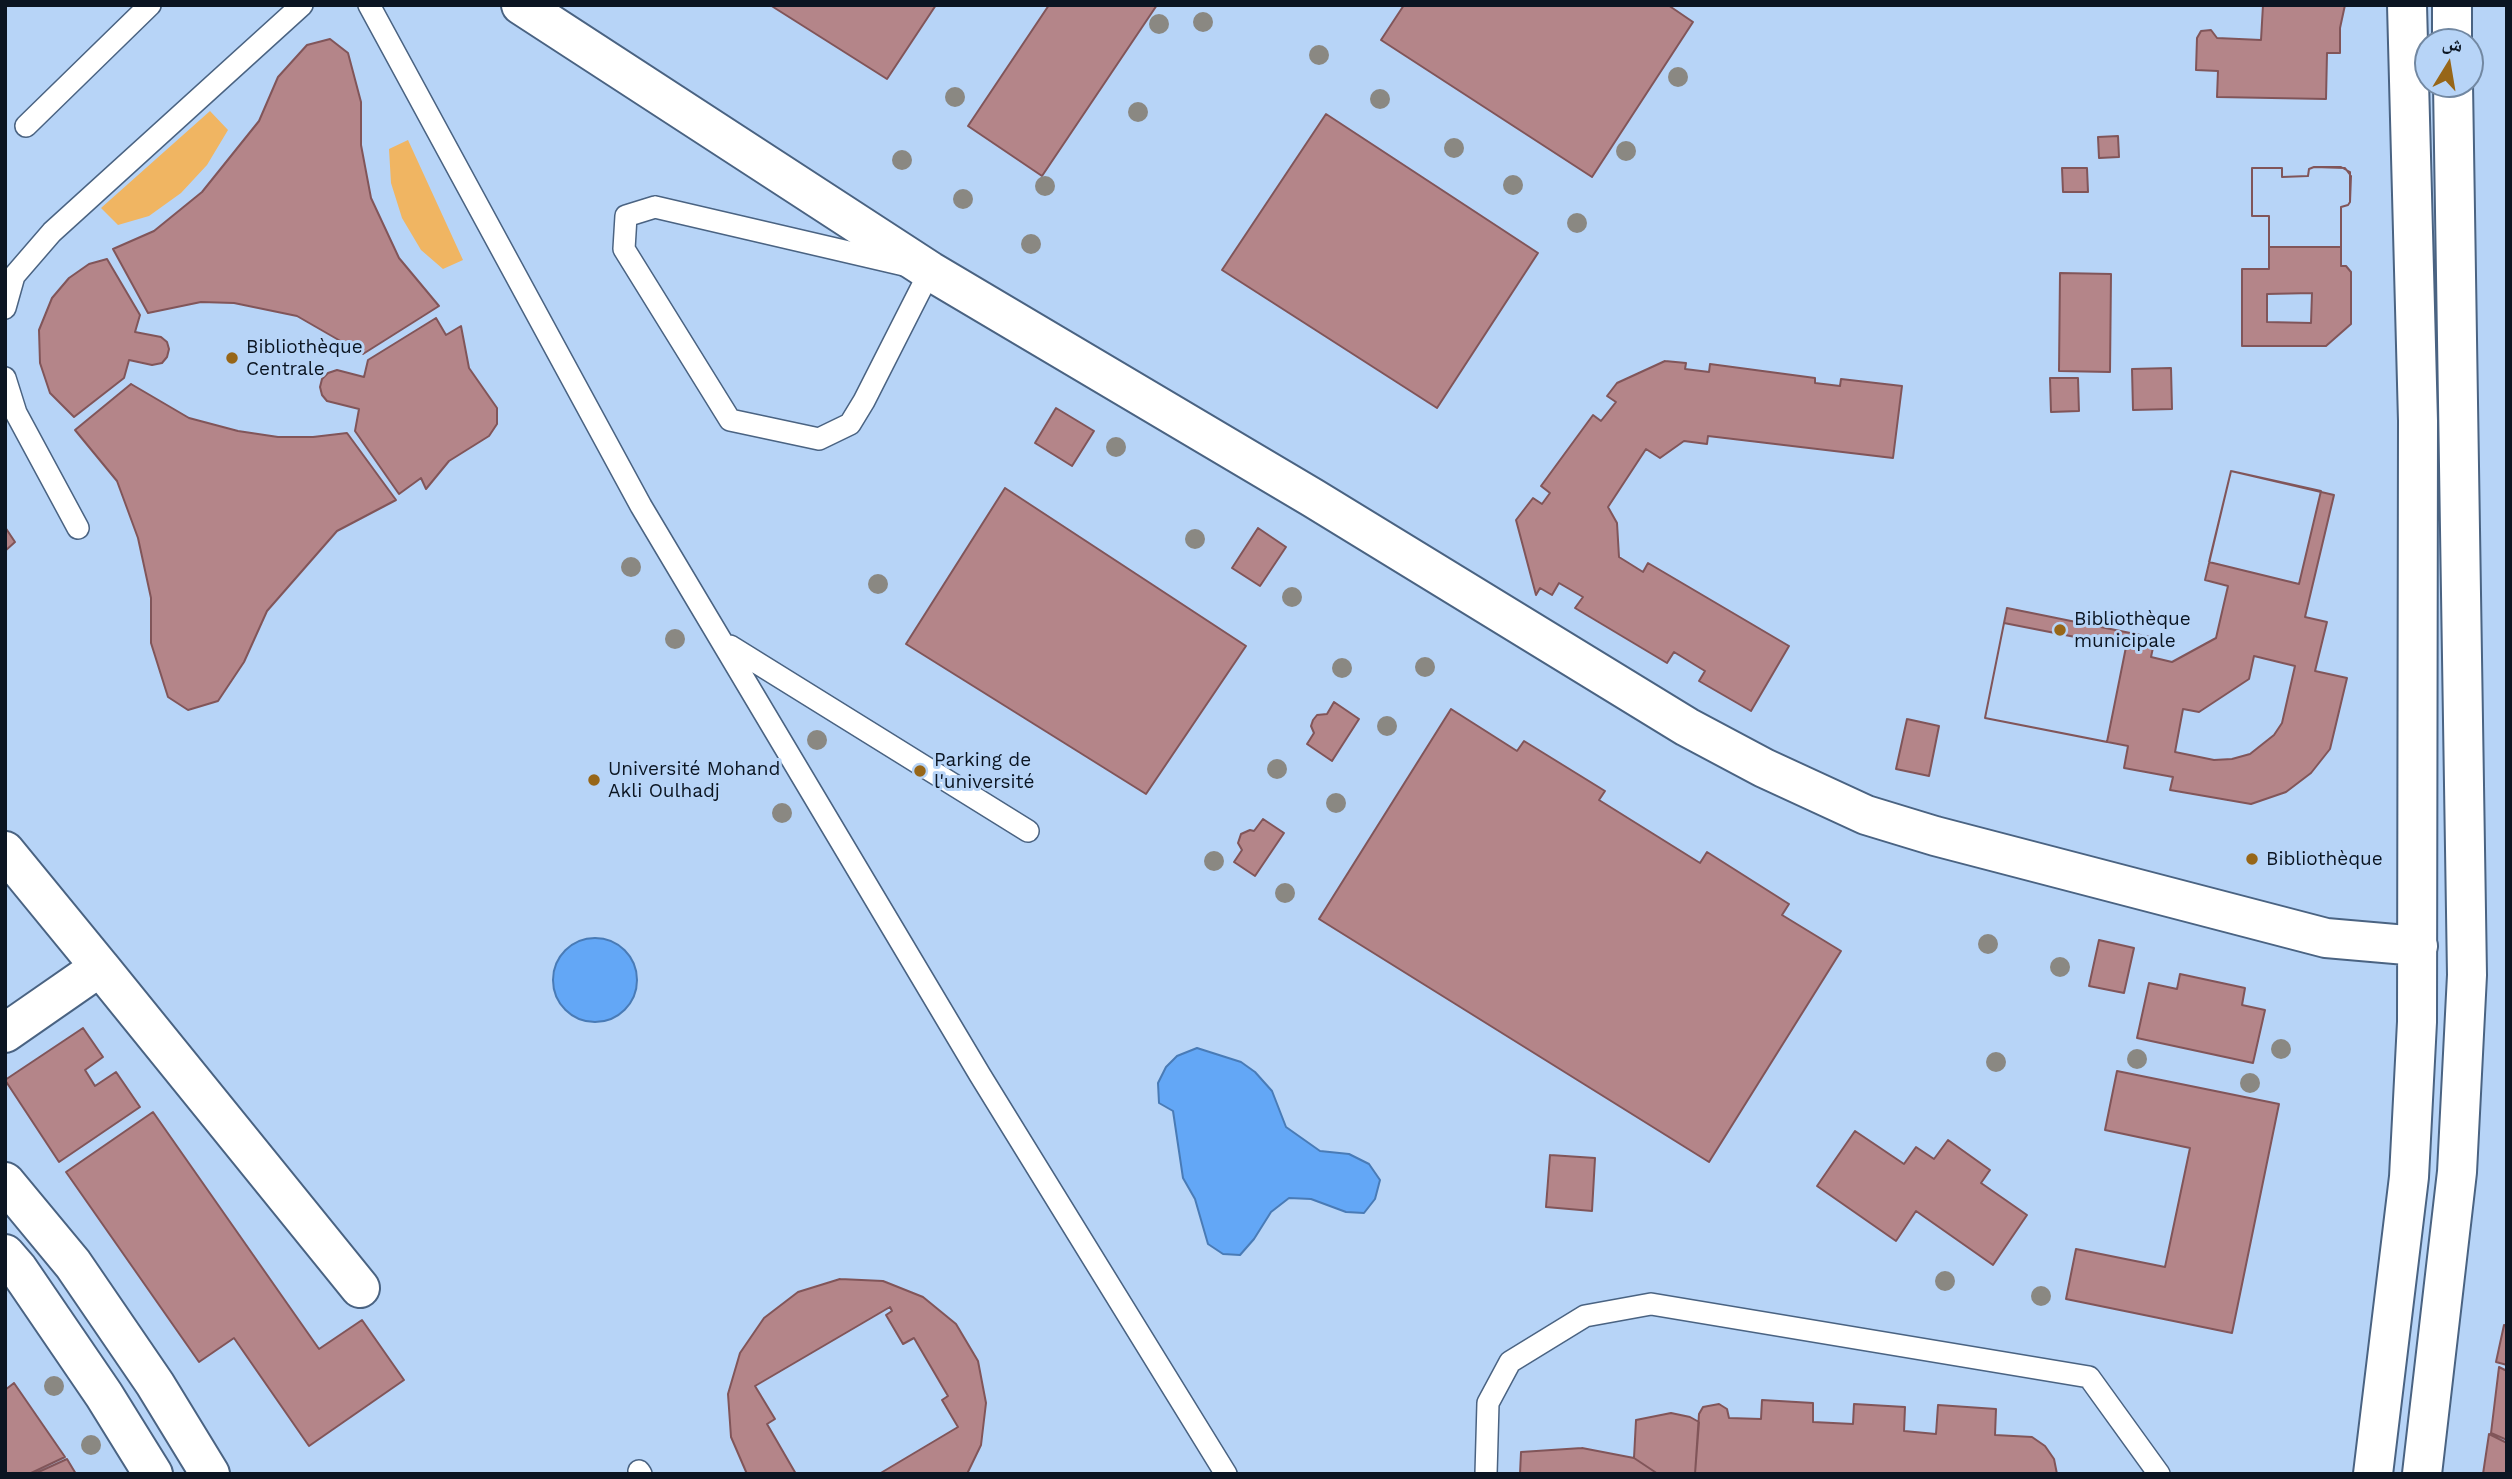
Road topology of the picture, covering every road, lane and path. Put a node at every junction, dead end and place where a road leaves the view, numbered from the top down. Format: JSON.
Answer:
{"nodes":[{"id":1,"x":150,"y":5,"type":"edge"},
{"id":2,"x":302,"y":5,"type":"edge"},
{"id":3,"x":369,"y":5,"type":"edge"},
{"id":4,"x":521,"y":5,"type":"edge"},
{"id":5,"x":2407,"y":5,"type":"edge"},
{"id":6,"x":2452,"y":5,"type":"edge"},
{"id":7,"x":2452,"y":28,"type":"edge"},
{"id":8,"x":2453,"y":98,"type":"edge"},
{"id":9,"x":26,"y":126,"type":"dead end"},
{"id":10,"x":930,"y":271,"type":"junction"},
{"id":11,"x":5,"y":307,"type":"edge"},
{"id":12,"x":5,"y":378,"type":"edge"},
{"id":13,"x":78,"y":528,"type":"dead end"},
{"id":14,"x":725,"y":643,"type":"junction"},
{"id":15,"x":1028,"y":831,"type":"dead end"},
{"id":16,"x":5,"y":851,"type":"edge"},
{"id":17,"x":2418,"y":946,"type":"junction"},
{"id":18,"x":100,"y":967,"type":"junction"},
{"id":19,"x":5,"y":1033,"type":"edge"},
{"id":20,"x":5,"y":1182,"type":"edge"},
{"id":21,"x":5,"y":1254,"type":"edge"},
{"id":22,"x":360,"y":1289,"type":"dead end"},
{"id":23,"x":1222,"y":1472,"type":"edge"},
{"id":24,"x":153,"y":1474,"type":"edge"},
{"id":25,"x":211,"y":1474,"type":"edge"},
{"id":26,"x":1486,"y":1474,"type":"edge"},
{"id":27,"x":2159,"y":1474,"type":"edge"},
{"id":28,"x":2373,"y":1474,"type":"edge"},
{"id":29,"x":2422,"y":1474,"type":"edge"}],
"edges":[{"from":1,"to":9,"type":"lane"},
{"from":2,"to":11,"type":"lane"},
{"from":3,"to":14,"type":"lane"},
{"from":4,"to":10,"type":"street"},
{"from":5,"to":17,"type":"street"},
{"from":6,"to":7,"type":"street"},
{"from":8,"to":29,"type":"street"},
{"from":10,"to":10,"type":"lane"},
{"from":10,"to":17,"type":"street"},
{"from":12,"to":13,"type":"lane"},
{"from":14,"to":15,"type":"lane"},
{"from":14,"to":23,"type":"lane"},
{"from":16,"to":18,"type":"street"},
{"from":17,"to":28,"type":"street"},
{"from":18,"to":19,"type":"street"},
{"from":18,"to":22,"type":"street"},
{"from":20,"to":25,"type":"street"},
{"from":21,"to":24,"type":"street"},
{"from":26,"to":27,"type":"lane"}]}
